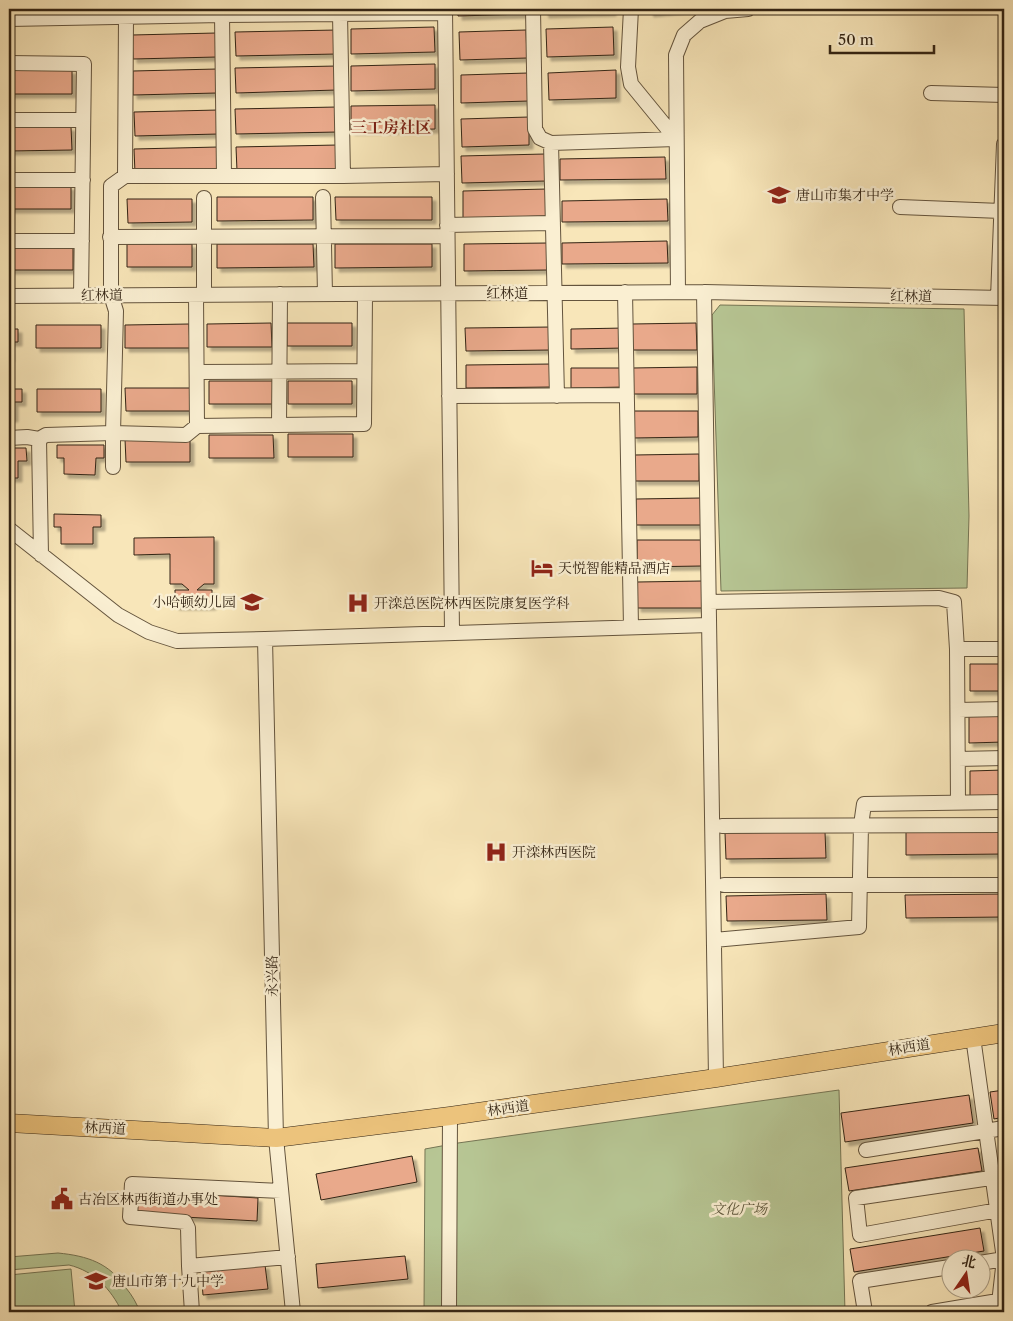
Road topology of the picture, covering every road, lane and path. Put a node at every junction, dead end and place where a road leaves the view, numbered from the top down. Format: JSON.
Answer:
{"nodes":[{"id":1,"x":533,"y":9,"type":"edge"},
{"id":2,"x":631,"y":9,"type":"edge"},
{"id":3,"x":748,"y":9,"type":"edge"},
{"id":4,"x":725,"y":10,"type":"edge"},
{"id":5,"x":445,"y":11,"type":"edge"},
{"id":6,"x":340,"y":14,"type":"junction"},
{"id":7,"x":222,"y":15,"type":"junction"},
{"id":8,"x":126,"y":16,"type":"junction"},
{"id":9,"x":9,"y":19,"type":"edge"},
{"id":10,"x":9,"y":63,"type":"edge"},
{"id":11,"x":931,"y":93,"type":"dead end"},
{"id":12,"x":1004,"y":95,"type":"edge"},
{"id":13,"x":9,"y":120,"type":"edge"},
{"id":14,"x":84,"y":120,"type":"junction"},
{"id":15,"x":676,"y":139,"type":"junction"},
{"id":16,"x":551,"y":143,"type":"junction"},
{"id":17,"x":1004,"y":144,"type":"edge"},
{"id":18,"x":447,"y":174,"type":"junction"},
{"id":19,"x":125,"y":176,"type":"junction"},
{"id":20,"x":224,"y":176,"type":"junction"},
{"id":21,"x":343,"y":176,"type":"junction"},
{"id":22,"x":9,"y":180,"type":"edge"},
{"id":23,"x":82,"y":180,"type":"junction"},
{"id":24,"x":323,"y":196,"type":"dead end"},
{"id":25,"x":204,"y":198,"type":"dead end"},
{"id":26,"x":900,"y":207,"type":"dead end"},
{"id":27,"x":1001,"y":211,"type":"junction"},
{"id":28,"x":553,"y":223,"type":"junction"},
{"id":29,"x":447,"y":230,"type":"junction"},
{"id":30,"x":324,"y":236,"type":"junction"},
{"id":31,"x":110,"y":237,"type":"junction"},
{"id":32,"x":204,"y":237,"type":"junction"},
{"id":33,"x":9,"y":241,"type":"edge"},
{"id":34,"x":82,"y":241,"type":"junction"},
{"id":35,"x":625,"y":292,"type":"junction"},
{"id":36,"x":678,"y":292,"type":"junction"},
{"id":37,"x":704,"y":292,"type":"junction"},
{"id":38,"x":448,"y":293,"type":"junction"},
{"id":39,"x":555,"y":293,"type":"junction"},
{"id":40,"x":280,"y":294,"type":"junction"},
{"id":41,"x":325,"y":294,"type":"junction"},
{"id":42,"x":365,"y":294,"type":"junction"},
{"id":43,"x":81,"y":295,"type":"junction"},
{"id":44,"x":111,"y":295,"type":"junction"},
{"id":45,"x":200,"y":295,"type":"junction"},
{"id":46,"x":9,"y":296,"type":"edge"},
{"id":47,"x":1001,"y":298,"type":"edge"},
{"id":48,"x":364,"y":371,"type":"junction"},
{"id":49,"x":197,"y":372,"type":"junction"},
{"id":50,"x":280,"y":372,"type":"junction"},
{"id":51,"x":627,"y":395,"type":"junction"},
{"id":52,"x":449,"y":396,"type":"junction"},
{"id":53,"x":557,"y":396,"type":"junction"},
{"id":54,"x":279,"y":425,"type":"junction"},
{"id":55,"x":197,"y":426,"type":"junction"},
{"id":56,"x":113,"y":433,"type":"junction"},
{"id":57,"x":9,"y":438,"type":"edge"},
{"id":58,"x":39,"y":439,"type":"junction"},
{"id":59,"x":113,"y":467,"type":"dead end"},
{"id":60,"x":9,"y":529,"type":"edge"},
{"id":61,"x":41,"y":555,"type":"junction"},
{"id":62,"x":709,"y":602,"type":"junction"},
{"id":63,"x":709,"y":625,"type":"junction"},
{"id":64,"x":631,"y":627,"type":"junction"},
{"id":65,"x":452,"y":632,"type":"junction"},
{"id":66,"x":265,"y":639,"type":"junction"},
{"id":67,"x":1004,"y":649,"type":"edge"},
{"id":68,"x":957,"y":650,"type":"junction"},
{"id":69,"x":1004,"y":709,"type":"edge"},
{"id":70,"x":958,"y":710,"type":"junction"},
{"id":71,"x":1004,"y":758,"type":"edge"},
{"id":72,"x":958,"y":759,"type":"junction"},
{"id":73,"x":958,"y":802,"type":"junction"},
{"id":74,"x":1004,"y":802,"type":"edge"},
{"id":75,"x":861,"y":825,"type":"junction"},
{"id":76,"x":1004,"y":825,"type":"edge"},
{"id":77,"x":722,"y":826,"type":"dead end"},
{"id":78,"x":724,"y":885,"type":"dead end"},
{"id":79,"x":1004,"y":885,"type":"edge"},
{"id":80,"x":859,"y":886,"type":"junction"},
{"id":81,"x":714,"y":940,"type":"junction"},
{"id":82,"x":1004,"y":1033,"type":"edge"},
{"id":83,"x":972,"y":1037,"type":"junction"},
{"id":84,"x":716,"y":1078,"type":"junction"},
{"id":85,"x":450,"y":1116,"type":"junction"},
{"id":86,"x":9,"y":1123,"type":"edge"},
{"id":87,"x":1004,"y":1128,"type":"edge"},
{"id":88,"x":986,"y":1131,"type":"junction"},
{"id":89,"x":276,"y":1138,"type":"junction"},
{"id":90,"x":866,"y":1150,"type":"dead end"},
{"id":91,"x":999,"y":1177,"type":"edge"},
{"id":92,"x":281,"y":1191,"type":"junction"},
{"id":93,"x":1001,"y":1210,"type":"edge"},
{"id":94,"x":288,"y":1257,"type":"junction"},
{"id":95,"x":1004,"y":1259,"type":"edge"},
{"id":96,"x":990,"y":1261,"type":"edge"},
{"id":97,"x":189,"y":1266,"type":"junction"},
{"id":98,"x":940,"y":1269,"type":"edge"},
{"id":99,"x":1000,"y":1304,"type":"edge"},
{"id":100,"x":192,"y":1312,"type":"edge"},
{"id":101,"x":293,"y":1312,"type":"edge"},
{"id":102,"x":449,"y":1312,"type":"edge"},
{"id":103,"x":865,"y":1312,"type":"edge"},
{"id":104,"x":932,"y":1312,"type":"edge"}],
"edges":[{"from":1,"to":16,"type":"street"},
{"from":2,"to":15,"type":"street"},
{"from":3,"to":4,"type":"street"},
{"from":4,"to":15,"type":"street"},
{"from":5,"to":6,"type":"street"},
{"from":5,"to":18,"type":"street"},
{"from":6,"to":7,"type":"street"},
{"from":6,"to":21,"type":"street"},
{"from":7,"to":8,"type":"street"},
{"from":7,"to":20,"type":"street"},
{"from":8,"to":9,"type":"street"},
{"from":8,"to":19,"type":"street"},
{"from":10,"to":14,"type":"street"},
{"from":11,"to":12,"type":"street"},
{"from":13,"to":14,"type":"street"},
{"from":14,"to":23,"type":"street"},
{"from":15,"to":16,"type":"street"},
{"from":15,"to":36,"type":"street"},
{"from":16,"to":28,"type":"street"},
{"from":17,"to":27,"type":"street"},
{"from":18,"to":21,"type":"street"},
{"from":18,"to":29,"type":"street"},
{"from":19,"to":20,"type":"street"},
{"from":19,"to":31,"type":"street"},
{"from":20,"to":21,"type":"street"},
{"from":22,"to":23,"type":"street"},
{"from":23,"to":34,"type":"street"},
{"from":24,"to":30,"type":"street"},
{"from":25,"to":32,"type":"street"},
{"from":26,"to":27,"type":"street"},
{"from":27,"to":47,"type":"street"},
{"from":28,"to":29,"type":"street"},
{"from":28,"to":39,"type":"street"},
{"from":29,"to":30,"type":"street"},
{"from":29,"to":38,"type":"street"},
{"from":30,"to":32,"type":"street"},
{"from":30,"to":41,"type":"street"},
{"from":31,"to":32,"type":"street"},
{"from":31,"to":44,"type":"street"},
{"from":32,"to":45,"type":"street"},
{"from":33,"to":34,"type":"street"},
{"from":34,"to":43,"type":"street"},
{"from":35,"to":36,"type":"street","name":"红林道"},
{"from":35,"to":39,"type":"street","name":"红林道"},
{"from":35,"to":51,"type":"street"},
{"from":36,"to":37,"type":"street","name":"红林道"},
{"from":37,"to":47,"type":"street","name":"红林道"},
{"from":37,"to":62,"type":"street"},
{"from":38,"to":39,"type":"street","name":"红林道"},
{"from":38,"to":42,"type":"street","name":"红林道"},
{"from":38,"to":52,"type":"street"},
{"from":39,"to":53,"type":"street"},
{"from":40,"to":41,"type":"street","name":"红林道"},
{"from":40,"to":45,"type":"street","name":"红林道"},
{"from":40,"to":50,"type":"street"},
{"from":41,"to":42,"type":"street","name":"红林道"},
{"from":42,"to":48,"type":"street"},
{"from":43,"to":44,"type":"street","name":"红林道"},
{"from":43,"to":46,"type":"street","name":"红林道"},
{"from":44,"to":45,"type":"street","name":"红林道"},
{"from":44,"to":56,"type":"street"},
{"from":45,"to":49,"type":"street"},
{"from":48,"to":50,"type":"street"},
{"from":48,"to":54,"type":"street"},
{"from":49,"to":50,"type":"street"},
{"from":49,"to":55,"type":"street"},
{"from":50,"to":54,"type":"street"},
{"from":51,"to":53,"type":"street"},
{"from":51,"to":64,"type":"street"},
{"from":52,"to":53,"type":"street"},
{"from":52,"to":65,"type":"street"},
{"from":54,"to":55,"type":"street"},
{"from":55,"to":56,"type":"street"},
{"from":56,"to":58,"type":"street"},
{"from":56,"to":59,"type":"street"},
{"from":57,"to":58,"type":"street"},
{"from":58,"to":61,"type":"street"},
{"from":60,"to":61,"type":"street"},
{"from":61,"to":66,"type":"street"},
{"from":62,"to":63,"type":"street"},
{"from":62,"to":68,"type":"street"},
{"from":63,"to":64,"type":"street"},
{"from":63,"to":81,"type":"street"},
{"from":64,"to":65,"type":"street"},
{"from":65,"to":66,"type":"street"},
{"from":66,"to":89,"type":"street","name":"永兴路"},
{"from":67,"to":68,"type":"street"},
{"from":68,"to":70,"type":"street"},
{"from":69,"to":70,"type":"street"},
{"from":70,"to":72,"type":"street"},
{"from":71,"to":72,"type":"street"},
{"from":72,"to":73,"type":"street"},
{"from":73,"to":74,"type":"street"},
{"from":73,"to":75,"type":"street"},
{"from":75,"to":76,"type":"street"},
{"from":75,"to":77,"type":"street"},
{"from":75,"to":80,"type":"street"},
{"from":78,"to":80,"type":"street"},
{"from":79,"to":80,"type":"street"},
{"from":80,"to":81,"type":"street"},
{"from":81,"to":84,"type":"street"},
{"from":82,"to":83,"type":"main road","name":"林西道"},
{"from":83,"to":84,"type":"main road","name":"林西道"},
{"from":83,"to":88,"type":"street"},
{"from":84,"to":85,"type":"main road","name":"林西道"},
{"from":85,"to":89,"type":"main road","name":"林西道"},
{"from":85,"to":102,"type":"street"},
{"from":86,"to":89,"type":"main road","name":"林西道"},
{"from":87,"to":88,"type":"street"},
{"from":88,"to":90,"type":"street"},
{"from":88,"to":91,"type":"street"},
{"from":89,"to":92,"type":"street","name":"永兴路"},
{"from":91,"to":93,"type":"street"},
{"from":91,"to":93,"type":"street"},
{"from":92,"to":94,"type":"street","name":"永兴路"},
{"from":92,"to":97,"type":"street"},
{"from":93,"to":95,"type":"street"},
{"from":94,"to":97,"type":"street"},
{"from":94,"to":101,"type":"street","name":"永兴路"},
{"from":95,"to":96,"type":"street"},
{"from":95,"to":99,"type":"street"},
{"from":97,"to":100,"type":"street"},
{"from":98,"to":103,"type":"street"},
{"from":99,"to":104,"type":"street"}]}
